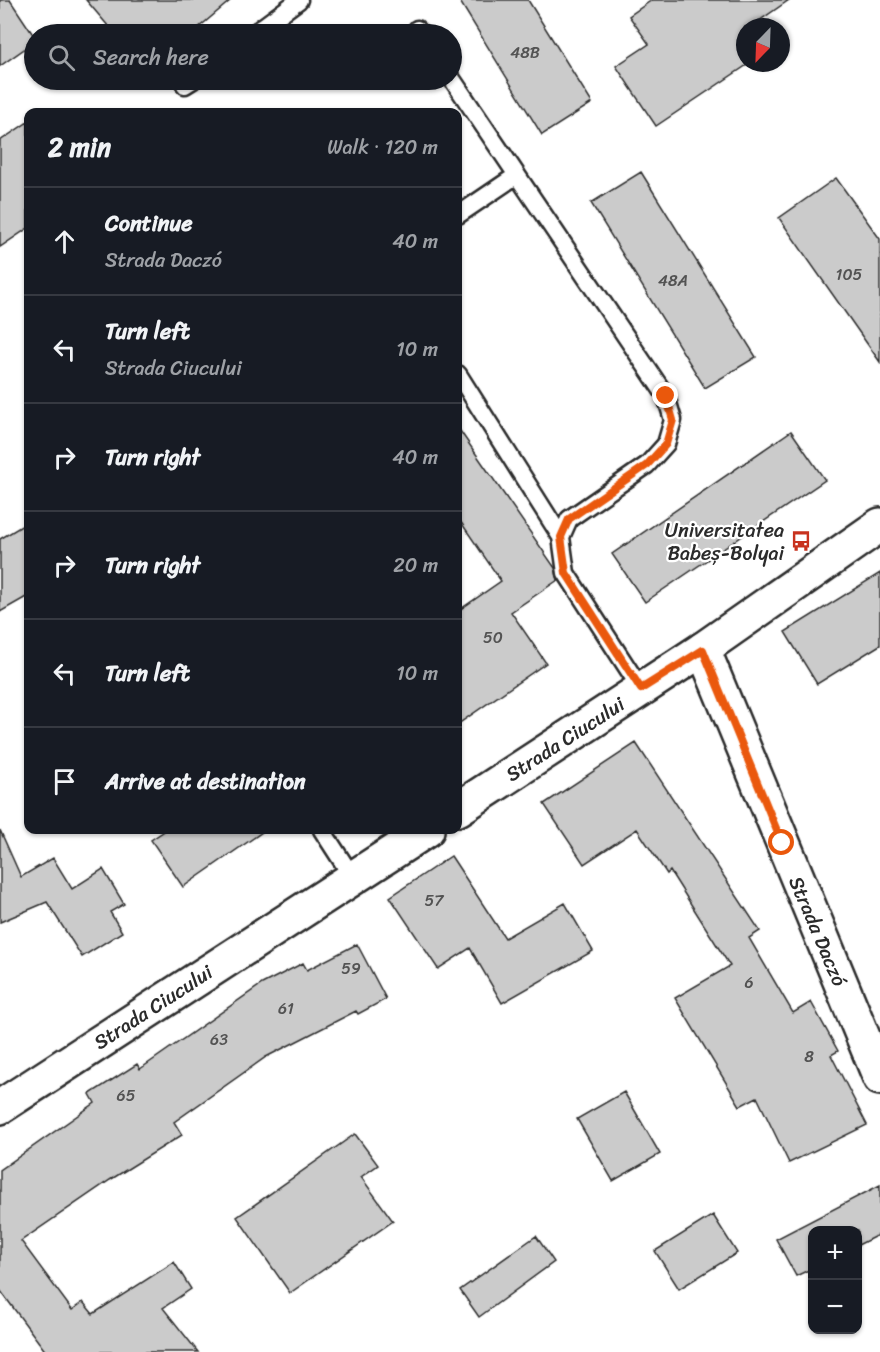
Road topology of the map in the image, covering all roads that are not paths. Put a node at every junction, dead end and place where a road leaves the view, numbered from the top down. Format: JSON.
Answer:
{"nodes":[{"id":1,"x":299,"y":0,"type":"edge"},
{"id":2,"x":267,"y":24,"type":"edge"},
{"id":3,"x":459,"y":90,"type":"edge"},
{"id":4,"x":517,"y":175,"type":"junction"},
{"id":5,"x":462,"y":212,"type":"edge"},
{"id":6,"x":462,"y":380,"type":"edge"},
{"id":7,"x":880,"y":525,"type":"edge"},
{"id":8,"x":561,"y":537,"type":"junction"},
{"id":9,"x":703,"y":650,"type":"junction"},
{"id":10,"x":641,"y":689,"type":"junction"},
{"id":11,"x":462,"y":807,"type":"edge"},
{"id":12,"x":325,"y":834,"type":"edge"},
{"id":13,"x":421,"y":834,"type":"edge"},
{"id":14,"x":353,"y":878,"type":"junction"},
{"id":15,"x":880,"y":1078,"type":"edge"},
{"id":16,"x":0,"y":1107,"type":"edge"}],
"edges":[{"from":1,"to":2,"type":"lane"},
{"from":3,"to":4,"type":"lane"},
{"from":4,"to":5,"type":"lane"},
{"from":4,"to":8,"type":"lane"},
{"from":6,"to":8,"type":"lane"},
{"from":7,"to":9,"type":"main road","name":"Strada Ciucului"},
{"from":8,"to":10,"type":"lane"},
{"from":9,"to":10,"type":"main road","name":"Strada Ciucului"},
{"from":9,"to":15,"type":"main road","name":"Strada Daczó"},
{"from":10,"to":11,"type":"main road","name":"Strada Ciucului"},
{"from":12,"to":14,"type":"lane"},
{"from":13,"to":14,"type":"main road","name":"Strada Ciucului"},
{"from":14,"to":16,"type":"main road","name":"Strada Ciucului"}]}
